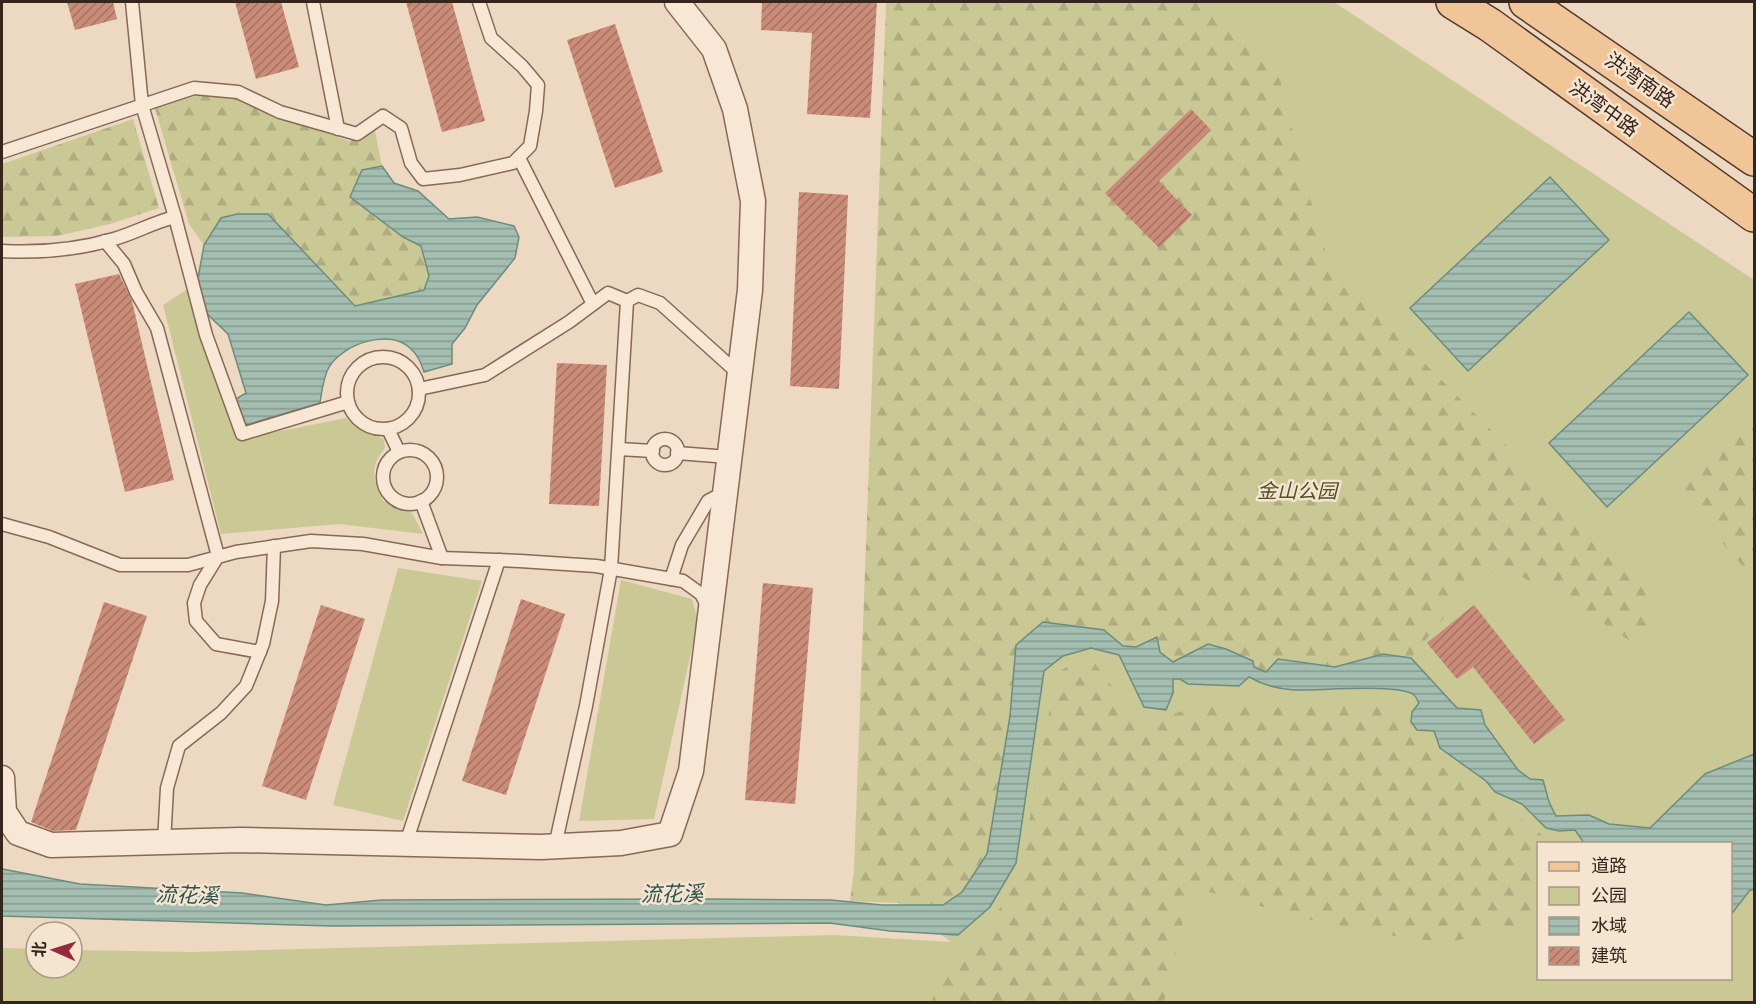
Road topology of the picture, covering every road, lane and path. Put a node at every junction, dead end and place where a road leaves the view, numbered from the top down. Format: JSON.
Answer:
{"nodes":[{"id":1,"x":132,"y":2,"type":"edge"},
{"id":2,"x":313,"y":2,"type":"edge"},
{"id":3,"x":479,"y":2,"type":"edge"},
{"id":4,"x":677,"y":2,"type":"edge"},
{"id":5,"x":1453,"y":2,"type":"edge"},
{"id":6,"x":1533,"y":3,"type":"edge"},
{"id":7,"x":142,"y":105,"type":"junction"},
{"id":8,"x":338,"y":129,"type":"junction"},
{"id":9,"x":2,"y":152,"type":"edge"},
{"id":10,"x":519,"y":158,"type":"junction"},
{"id":11,"x":1755,"y":159,"type":"edge"},
{"id":12,"x":1755,"y":215,"type":"edge"},
{"id":13,"x":176,"y":217,"type":"junction"},
{"id":14,"x":105,"y":242,"type":"junction"},
{"id":15,"x":2,"y":251,"type":"edge"},
{"id":16,"x":627,"y":301,"type":"junction"},
{"id":17,"x":593,"y":304,"type":"junction"},
{"id":18,"x":740,"y":374,"type":"junction"},
{"id":19,"x":419,"y":388,"type":"junction"},
{"id":20,"x":348,"y":402,"type":"junction"},
{"id":21,"x":388,"y":429,"type":"junction"},
{"id":22,"x":619,"y":449,"type":"junction"},
{"id":23,"x":652,"y":451,"type":"junction"},
{"id":24,"x":399,"y":452,"type":"junction"},
{"id":25,"x":677,"y":453,"type":"junction"},
{"id":26,"x":729,"y":457,"type":"junction"},
{"id":27,"x":725,"y":492,"type":"junction"},
{"id":28,"x":421,"y":501,"type":"junction"},
{"id":29,"x":2,"y":524,"type":"edge"},
{"id":30,"x":274,"y":546,"type":"junction"},
{"id":31,"x":218,"y":556,"type":"junction"},
{"id":32,"x":442,"y":558,"type":"junction"},
{"id":33,"x":499,"y":560,"type":"junction"},
{"id":34,"x":611,"y":569,"type":"junction"},
{"id":35,"x":670,"y":579,"type":"junction"},
{"id":36,"x":710,"y":613,"type":"junction"},
{"id":37,"x":260,"y":652,"type":"junction"},
{"id":38,"x":2,"y":778,"type":"edge"},
{"id":39,"x":164,"y":842,"type":"junction"},
{"id":40,"x":406,"y":843,"type":"junction"},
{"id":41,"x":555,"y":846,"type":"junction"}],
"edges":[{"from":1,"to":7,"type":"lane"},
{"from":2,"to":8,"type":"lane"},
{"from":3,"to":10,"type":"lane"},
{"from":4,"to":18,"type":"street"},
{"from":5,"to":12,"type":"main road","name":"洪湾中路"},
{"from":6,"to":11,"type":"main road","name":"洪湾南路"},
{"from":7,"to":8,"type":"lane"},
{"from":7,"to":9,"type":"lane"},
{"from":7,"to":13,"type":"lane"},
{"from":8,"to":10,"type":"lane"},
{"from":10,"to":17,"type":"lane"},
{"from":13,"to":14,"type":"lane"},
{"from":13,"to":20,"type":"lane"},
{"from":14,"to":15,"type":"lane"},
{"from":14,"to":31,"type":"lane"},
{"from":16,"to":17,"type":"lane"},
{"from":16,"to":18,"type":"lane"},
{"from":16,"to":22,"type":"lane"},
{"from":17,"to":19,"type":"lane"},
{"from":18,"to":26,"type":"street"},
{"from":19,"to":20,"type":"lane"},
{"from":19,"to":21,"type":"lane"},
{"from":20,"to":21,"type":"lane"},
{"from":21,"to":24,"type":"lane"},
{"from":22,"to":23,"type":"lane"},
{"from":22,"to":34,"type":"lane"},
{"from":23,"to":25,"type":"lane"},
{"from":23,"to":25,"type":"lane"},
{"from":24,"to":28,"type":"lane"},
{"from":24,"to":28,"type":"lane"},
{"from":25,"to":26,"type":"lane"},
{"from":26,"to":27,"type":"street"},
{"from":27,"to":35,"type":"lane"},
{"from":27,"to":36,"type":"street"},
{"from":28,"to":32,"type":"lane"},
{"from":29,"to":31,"type":"lane"},
{"from":30,"to":31,"type":"lane"},
{"from":30,"to":32,"type":"lane"},
{"from":30,"to":37,"type":"lane"},
{"from":31,"to":37,"type":"lane"},
{"from":32,"to":33,"type":"lane"},
{"from":33,"to":34,"type":"lane"},
{"from":33,"to":40,"type":"lane"},
{"from":34,"to":35,"type":"lane"},
{"from":34,"to":41,"type":"lane"},
{"from":35,"to":36,"type":"lane"},
{"from":36,"to":41,"type":"street"},
{"from":37,"to":39,"type":"lane"},
{"from":38,"to":39,"type":"street"},
{"from":39,"to":40,"type":"street"},
{"from":40,"to":41,"type":"street"}]}
